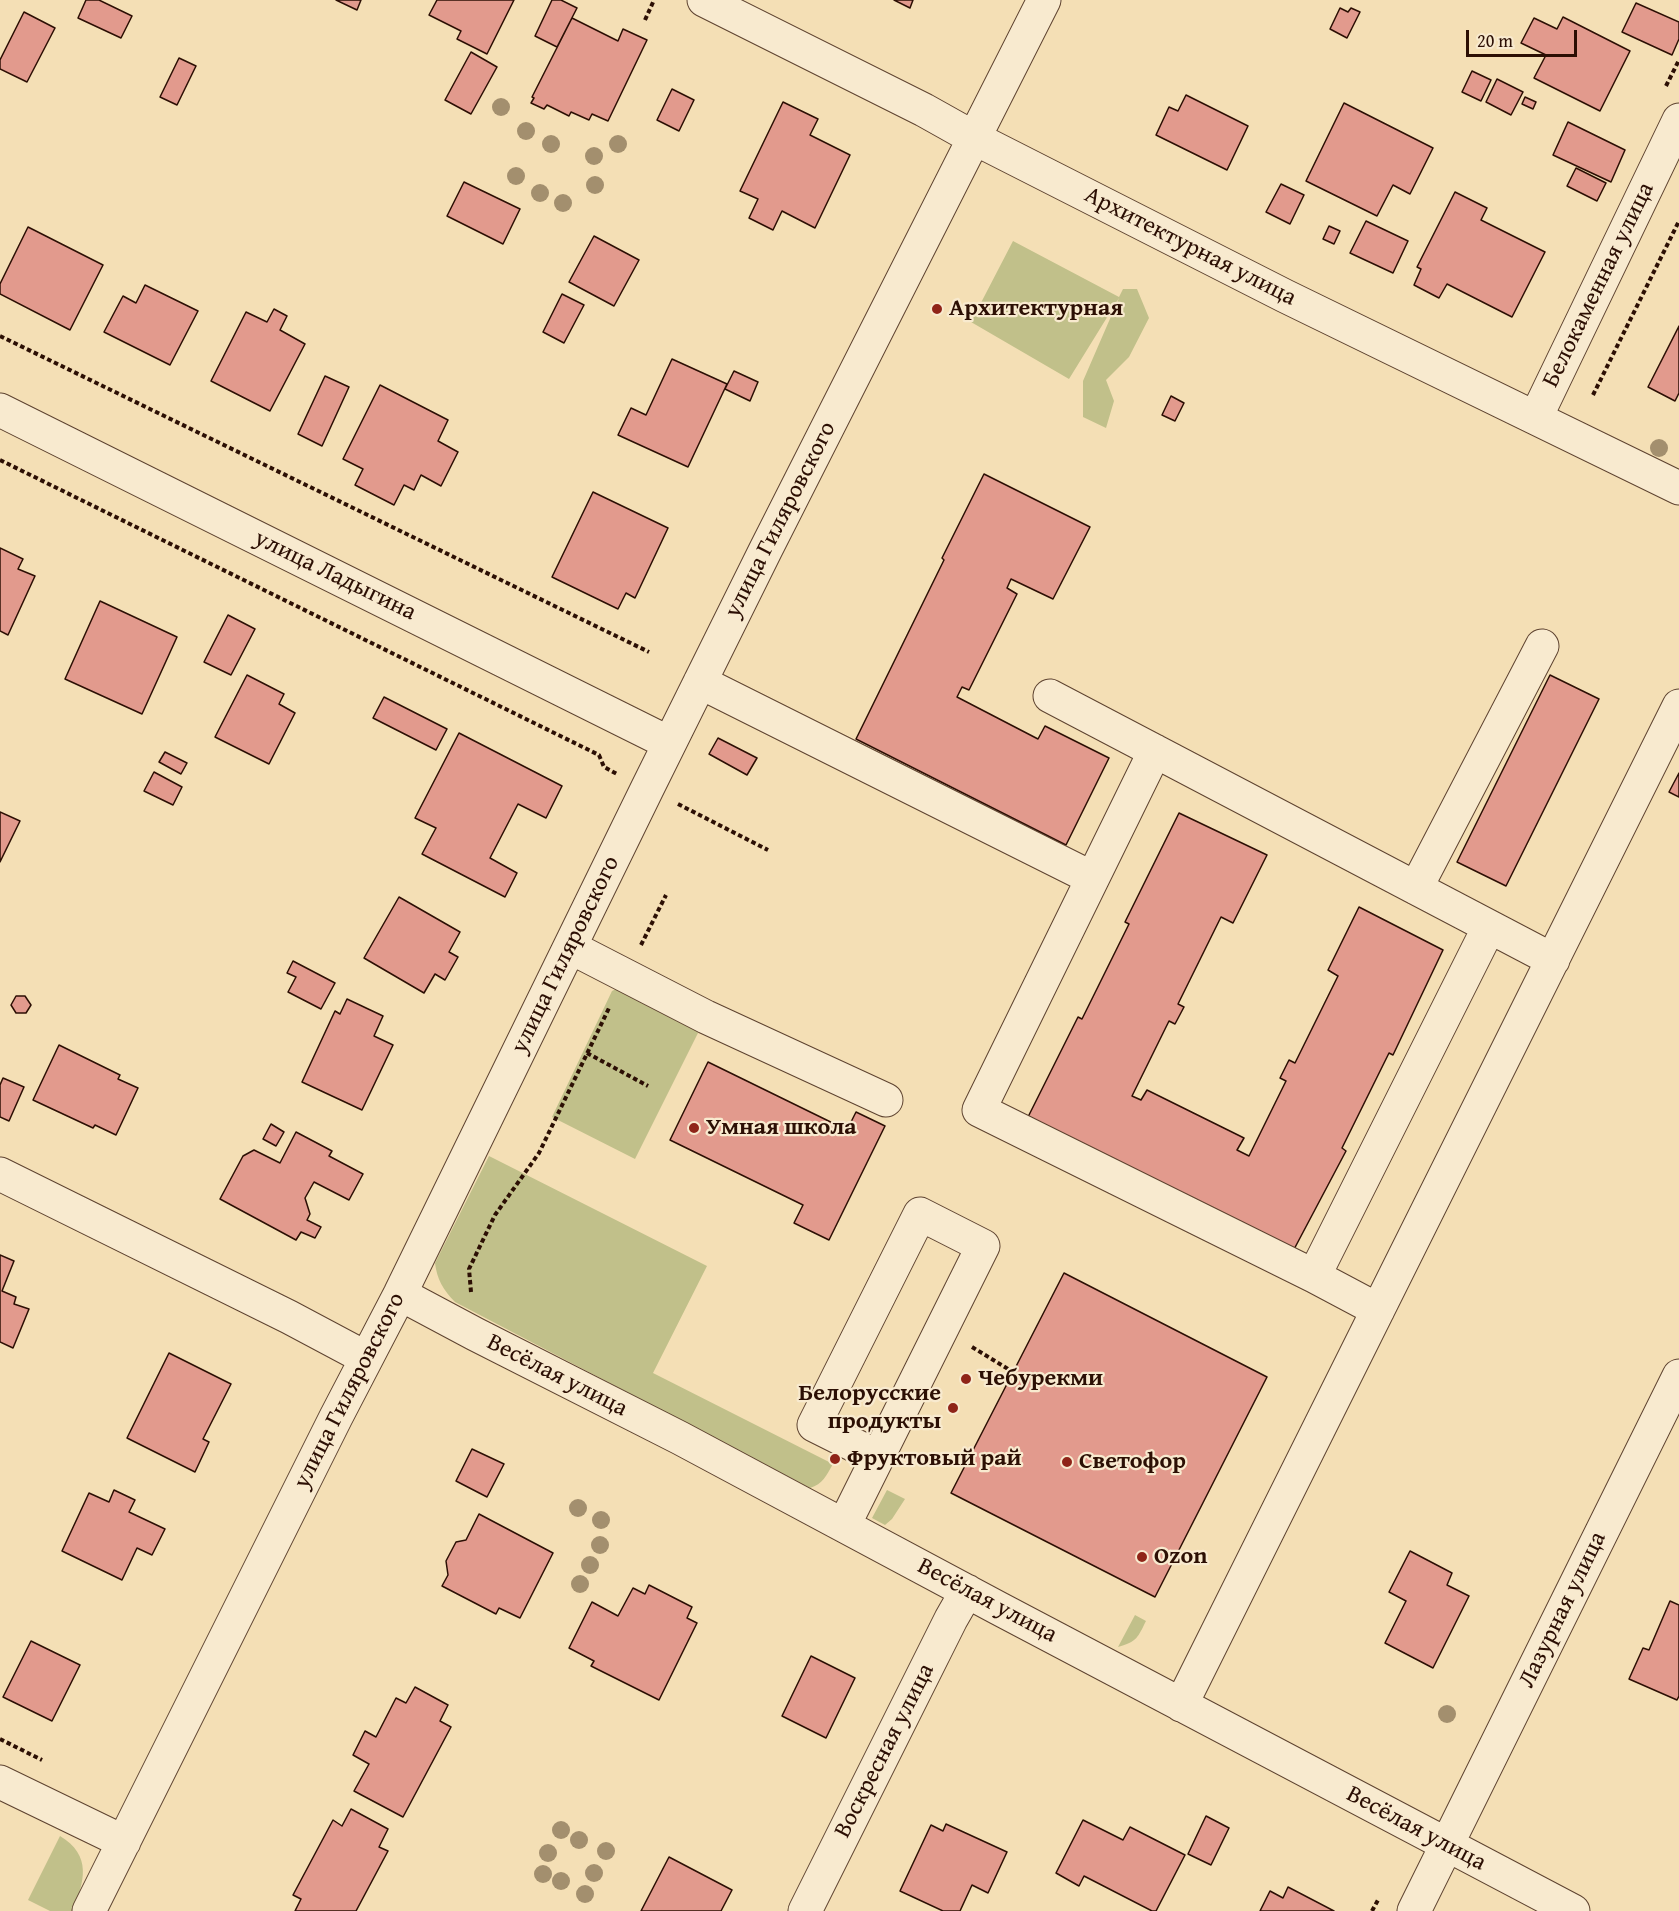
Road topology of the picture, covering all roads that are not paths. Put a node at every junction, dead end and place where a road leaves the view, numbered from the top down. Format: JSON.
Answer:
{"nodes":[{"id":1,"x":704,"y":0,"type":"edge"},
{"id":2,"x":1044,"y":0,"type":"edge"},
{"id":3,"x":1679,"y":120,"type":"edge"},
{"id":4,"x":974,"y":138,"type":"junction"},
{"id":5,"x":0,"y":410,"type":"edge"},
{"id":6,"x":1536,"y":417,"type":"junction"},
{"id":7,"x":1679,"y":488,"type":"edge"},
{"id":8,"x":1542,"y":646,"type":"dead end"},
{"id":9,"x":700,"y":682,"type":"junction"},
{"id":10,"x":1050,"y":696,"type":"dead end"},
{"id":11,"x":1679,"y":706,"type":"edge"},
{"id":12,"x":669,"y":743,"type":"junction"},
{"id":13,"x":1155,"y":751,"type":"junction"},
{"id":14,"x":1092,"y":878,"type":"junction"},
{"id":15,"x":1416,"y":888,"type":"junction"},
{"id":16,"x":1489,"y":927,"type":"junction"},
{"id":17,"x":570,"y":947,"type":"junction"},
{"id":18,"x":1553,"y":960,"type":"junction"},
{"id":19,"x":886,"y":1100,"type":"dead end"},
{"id":20,"x":0,"y":1174,"type":"edge"},
{"id":21,"x":1314,"y":1276,"type":"junction"},
{"id":22,"x":400,"y":1294,"type":"junction"},
{"id":23,"x":1378,"y":1310,"type":"junction"},
{"id":24,"x":366,"y":1358,"type":"junction"},
{"id":25,"x":1679,"y":1376,"type":"edge"},
{"id":26,"x":878,"y":1457,"type":"junction"},
{"id":27,"x":844,"y":1525,"type":"junction"},
{"id":28,"x":967,"y":1591,"type":"junction"},
{"id":29,"x":1181,"y":1705,"type":"junction"},
{"id":30,"x":0,"y":1782,"type":"edge"},
{"id":31,"x":124,"y":1842,"type":"junction"},
{"id":32,"x":1446,"y":1844,"type":"junction"},
{"id":33,"x":89,"y":1911,"type":"edge"},
{"id":34,"x":805,"y":1911,"type":"edge"},
{"id":35,"x":1414,"y":1911,"type":"edge"},
{"id":36,"x":1573,"y":1911,"type":"edge"}],
"edges":[{"from":1,"to":4,"type":"street","name":"Архитектурная улица"},
{"from":2,"to":4,"type":"street","name":"улица Гиляровского"},
{"from":3,"to":6,"type":"street","name":"Белокаменная улица"},
{"from":4,"to":6,"type":"street","name":"Архитектурная улица"},
{"from":4,"to":9,"type":"street","name":"улица Гиляровского"},
{"from":5,"to":12,"type":"street","name":"улица Ладыгина"},
{"from":6,"to":7,"type":"street","name":"Архитектурная улица"},
{"from":8,"to":15,"type":"street"},
{"from":9,"to":12,"type":"street","name":"улица Гиляровского"},
{"from":9,"to":14,"type":"street"},
{"from":10,"to":13,"type":"street"},
{"from":11,"to":18,"type":"street"},
{"from":12,"to":17,"type":"street","name":"улица Гиляровского"},
{"from":13,"to":14,"type":"street"},
{"from":13,"to":15,"type":"street"},
{"from":14,"to":21,"type":"street"},
{"from":15,"to":16,"type":"street"},
{"from":16,"to":18,"type":"street"},
{"from":16,"to":21,"type":"street"},
{"from":17,"to":19,"type":"street"},
{"from":17,"to":22,"type":"street","name":"улица Гиляровского"},
{"from":18,"to":23,"type":"street"},
{"from":20,"to":24,"type":"street"},
{"from":21,"to":23,"type":"street"},
{"from":22,"to":24,"type":"street","name":"улица Гиляровского"},
{"from":22,"to":27,"type":"street","name":"Весёлая улица"},
{"from":23,"to":29,"type":"street"},
{"from":24,"to":31,"type":"street","name":"улица Гиляровского"},
{"from":25,"to":32,"type":"street","name":"Лазурная улица"},
{"from":26,"to":26,"type":"street"},
{"from":26,"to":27,"type":"street"},
{"from":27,"to":28,"type":"street","name":"Весёлая улица"},
{"from":28,"to":29,"type":"street","name":"Весёлая улица"},
{"from":28,"to":34,"type":"street","name":"Воскресная улица"},
{"from":29,"to":32,"type":"street","name":"Весёлая улица"},
{"from":30,"to":31,"type":"street"},
{"from":31,"to":33,"type":"street","name":"улица Гиляровского"},
{"from":32,"to":35,"type":"street","name":"Лазурная улица"},
{"from":32,"to":36,"type":"street","name":"Весёлая улица"}]}
